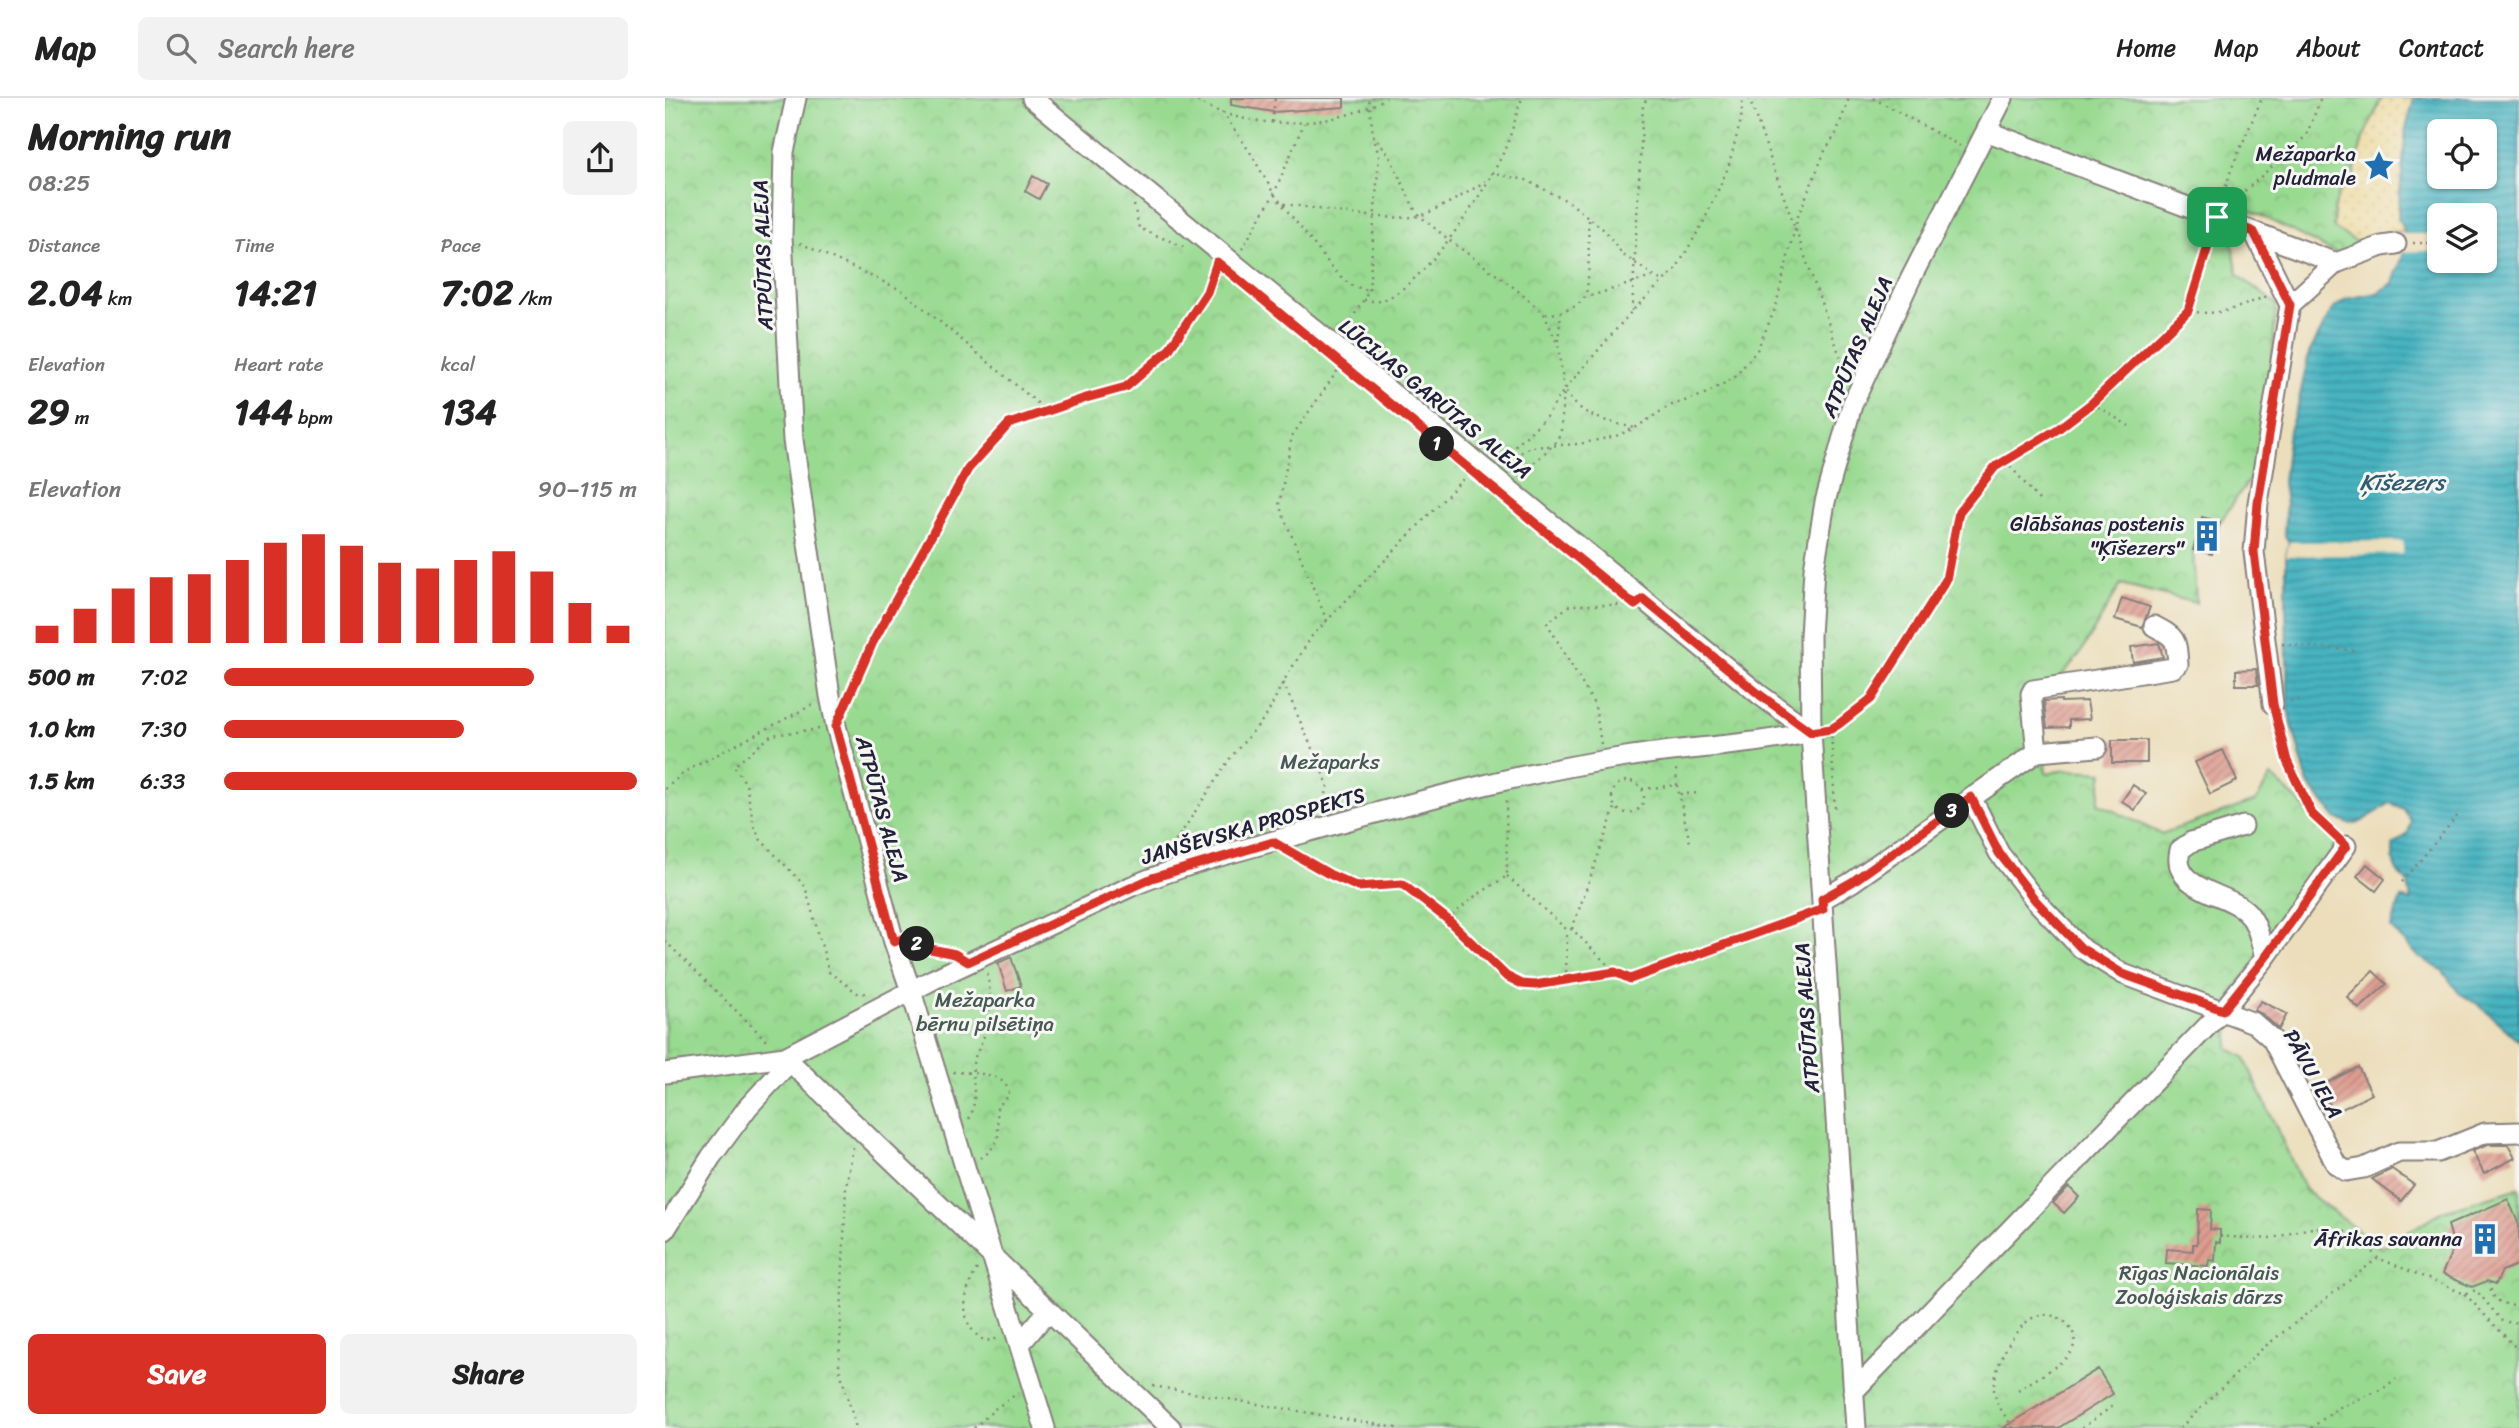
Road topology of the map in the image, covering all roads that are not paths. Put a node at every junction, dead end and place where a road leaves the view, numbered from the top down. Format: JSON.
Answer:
{"nodes":[{"id":1,"x":796,"y":98,"type":"edge"},
{"id":2,"x":1032,"y":98,"type":"edge"},
{"id":3,"x":2003,"y":98,"type":"edge"},
{"id":4,"x":1986,"y":131,"type":"junction"},
{"id":5,"x":2254,"y":232,"type":"junction"},
{"id":6,"x":2396,"y":244,"type":"road end"},
{"id":7,"x":2336,"y":263,"type":"junction"},
{"id":8,"x":2290,"y":305,"type":"junction"},
{"id":9,"x":2154,"y":626,"type":"dead end"},
{"id":10,"x":2278,"y":703,"type":"road end"},
{"id":11,"x":1811,"y":732,"type":"junction"},
{"id":12,"x":2097,"y":747,"type":"dead end"},
{"id":13,"x":2037,"y":751,"type":"junction"},
{"id":14,"x":1971,"y":797,"type":"junction"},
{"id":15,"x":2243,"y":826,"type":"dead end"},
{"id":16,"x":2346,"y":846,"type":"road end"},
{"id":17,"x":1823,"y":904,"type":"junction"},
{"id":18,"x":2265,"y":958,"type":"junction"},
{"id":19,"x":911,"y":990,"type":"junction"},
{"id":20,"x":2223,"y":1010,"type":"junction"},
{"id":21,"x":785,"y":1057,"type":"junction"},
{"id":22,"x":665,"y":1073,"type":"edge"},
{"id":23,"x":2519,"y":1132,"type":"edge"},
{"id":24,"x":665,"y":1230,"type":"edge"},
{"id":25,"x":995,"y":1260,"type":"junction"},
{"id":26,"x":1048,"y":1311,"type":"junction"},
{"id":27,"x":1019,"y":1339,"type":"junction"},
{"id":28,"x":1853,"y":1392,"type":"junction"},
{"id":29,"x":1044,"y":1424,"type":"edge"},
{"id":30,"x":1171,"y":1428,"type":"edge"},
{"id":31,"x":1856,"y":1428,"type":"edge"}],
"edges":[{"from":1,"to":19,"type":"street","name":"ATPŪTAS ALEJA"},
{"from":2,"to":11,"type":"street","name":"LŪCIJAS GARŪTAS ALEJA"},
{"from":3,"to":4,"type":"street","name":"ATPŪTAS ALEJA"},
{"from":4,"to":5,"type":"street"},
{"from":4,"to":11,"type":"street","name":"ATPŪTAS ALEJA"},
{"from":5,"to":7,"type":"street"},
{"from":5,"to":8,"type":"street"},
{"from":6,"to":7,"type":"street"},
{"from":7,"to":8,"type":"street"},
{"from":8,"to":10,"type":"street"},
{"from":9,"to":13,"type":"street"},
{"from":11,"to":17,"type":"street","name":"ATPŪTAS ALEJA"},
{"from":11,"to":19,"type":"street","name":"JANŠEVSKA PROSPEKTS"},
{"from":12,"to":13,"type":"street"},
{"from":13,"to":14,"type":"street"},
{"from":14,"to":17,"type":"street"},
{"from":14,"to":20,"type":"street","name":"PĀVU IELA"},
{"from":15,"to":18,"type":"street"},
{"from":16,"to":18,"type":"street"},
{"from":17,"to":28,"type":"street","name":"ATPŪTAS ALEJA"},
{"from":18,"to":20,"type":"street"},
{"from":19,"to":21,"type":"street","name":"JANŠEVSKA PROSPEKTS"},
{"from":19,"to":25,"type":"street","name":"ATPŪTAS ALEJA"},
{"from":20,"to":23,"type":"street","name":"PĀVU IELA"},
{"from":20,"to":28,"type":"street"},
{"from":21,"to":22,"type":"street"},
{"from":21,"to":24,"type":"street"},
{"from":21,"to":25,"type":"street"},
{"from":25,"to":26,"type":"street"},
{"from":25,"to":27,"type":"street","name":"ATPŪTAS ALEJA"},
{"from":26,"to":27,"type":"street"},
{"from":26,"to":30,"type":"street"},
{"from":27,"to":29,"type":"street","name":"ATPŪTAS ALEJA"},
{"from":28,"to":31,"type":"street","name":"ATPŪTAS ALEJA"}]}
